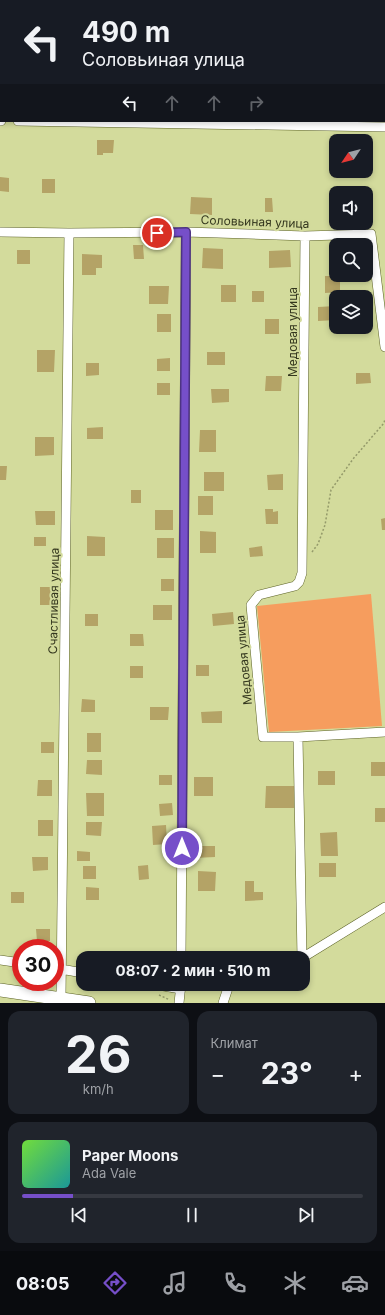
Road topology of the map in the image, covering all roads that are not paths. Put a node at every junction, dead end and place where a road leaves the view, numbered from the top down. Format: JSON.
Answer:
{"nodes":[{"id":1,"x":79,"y":122,"type":"edge"},
{"id":2,"x":385,"y":127,"type":"edge"},
{"id":3,"x":0,"y":232,"type":"edge"},
{"id":4,"x":186,"y":232,"type":"junction"},
{"id":5,"x":70,"y":233,"type":"junction"},
{"id":6,"x":305,"y":236,"type":"junction"},
{"id":7,"x":385,"y":347,"type":"edge"},
{"id":8,"x":385,"y":732,"type":"edge"},
{"id":9,"x":298,"y":737,"type":"junction"},
{"id":10,"x":385,"y":907,"type":"edge"},
{"id":11,"x":59,"y":939,"type":"edge"},
{"id":12,"x":182,"y":951,"type":"edge"},
{"id":13,"x":302,"y":951,"type":"edge"},
{"id":14,"x":310,"y":953,"type":"edge"},
{"id":15,"x":0,"y":960,"type":"edge"},
{"id":16,"x":12,"y":962,"type":"edge"},
{"id":17,"x":64,"y":970,"type":"edge"},
{"id":18,"x":76,"y":972,"type":"edge"},
{"id":19,"x":0,"y":990,"type":"edge"},
{"id":20,"x":61,"y":991,"type":"edge"},
{"id":21,"x":183,"y":991,"type":"edge"},
{"id":22,"x":225,"y":991,"type":"edge"},
{"id":23,"x":61,"y":998,"type":"junction"},
{"id":24,"x":89,"y":1003,"type":"edge"},
{"id":25,"x":179,"y":1003,"type":"edge"},
{"id":26,"x":223,"y":1003,"type":"edge"}],
"edges":[{"from":1,"to":2,"type":"street"},
{"from":3,"to":5,"type":"street","name":"Соловьиная улица"},
{"from":4,"to":5,"type":"street","name":"Соловьиная улица"},
{"from":4,"to":6,"type":"street","name":"Соловьиная улица"},
{"from":4,"to":12,"type":"street"},
{"from":5,"to":11,"type":"street","name":"Счастливая улица"},
{"from":6,"to":7,"type":"street","name":"Соловьиная улица"},
{"from":6,"to":9,"type":"street","name":"Медовая улица"},
{"from":8,"to":9,"type":"street"},
{"from":9,"to":13,"type":"street"},
{"from":10,"to":14,"type":"street"},
{"from":15,"to":16,"type":"street"},
{"from":17,"to":18,"type":"street"},
{"from":19,"to":23,"type":"street"},
{"from":20,"to":23,"type":"street","name":"Счастливая улица"},
{"from":21,"to":25,"type":"street"},
{"from":22,"to":26,"type":"street"},
{"from":23,"to":24,"type":"street"}]}
